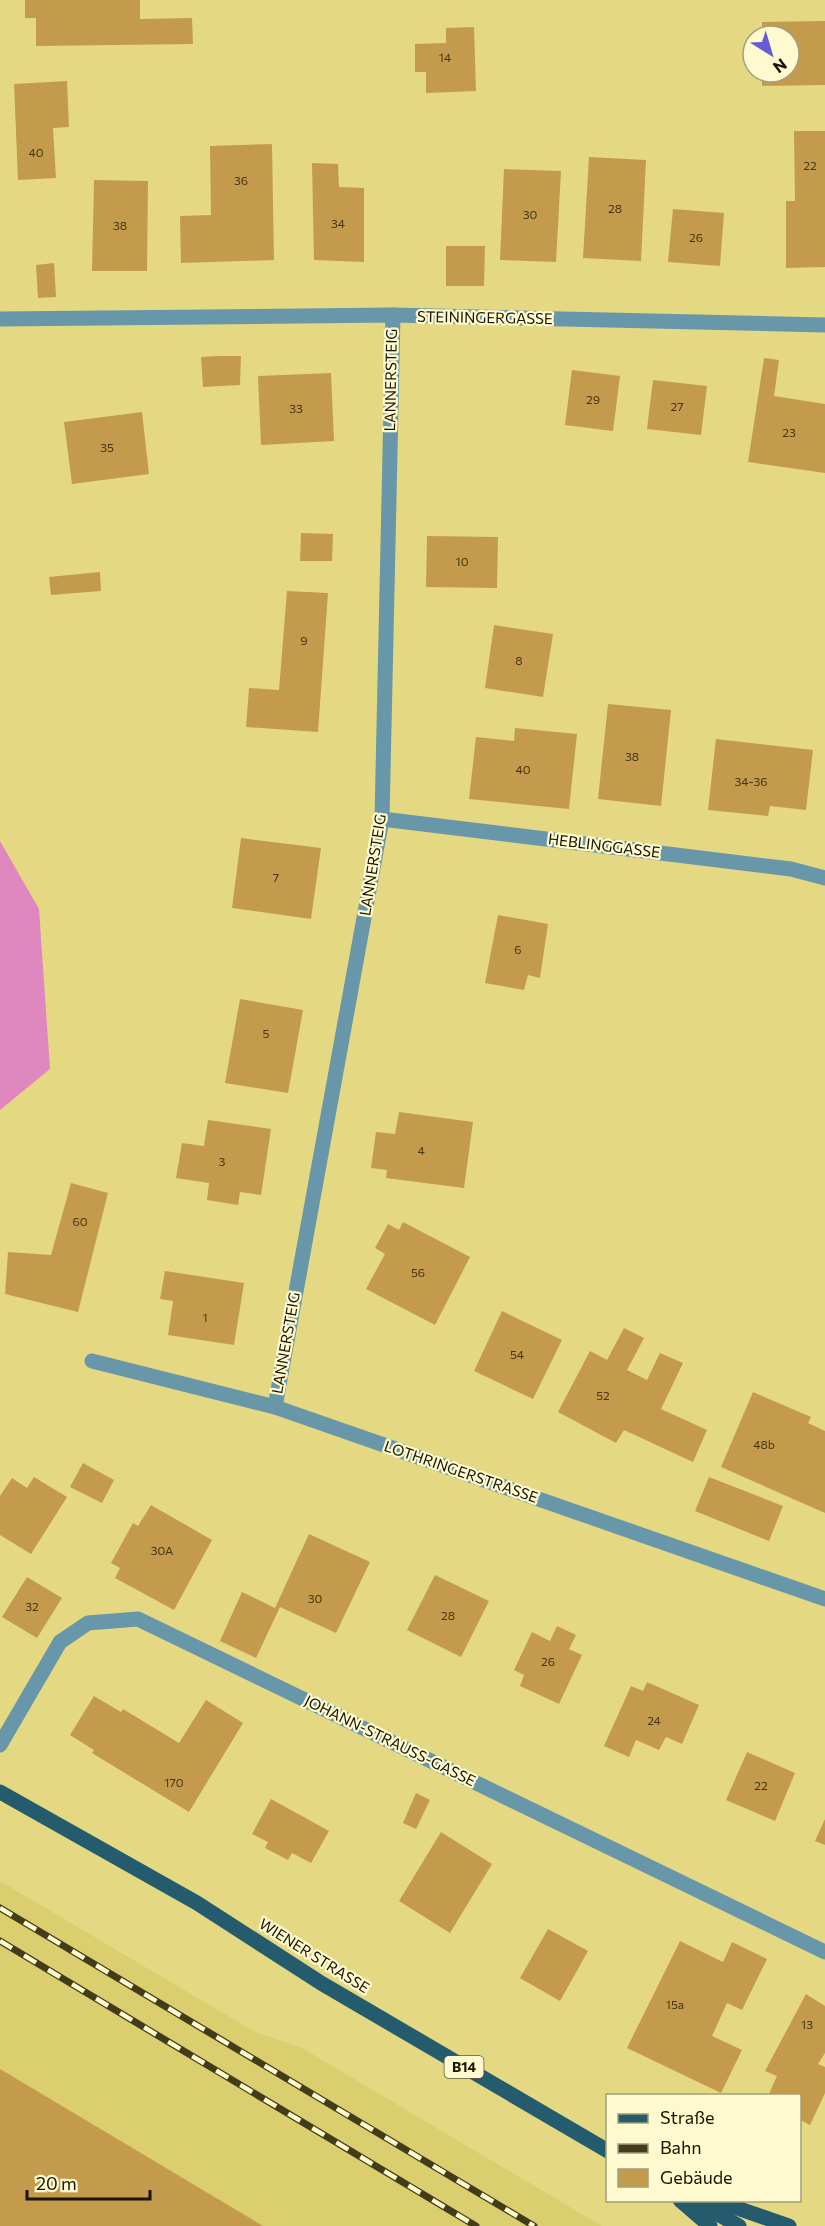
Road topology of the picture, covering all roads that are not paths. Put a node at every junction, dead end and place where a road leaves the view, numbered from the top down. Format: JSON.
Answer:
{"nodes":[{"id":1,"x":393,"y":315,"type":"junction"},
{"id":2,"x":0,"y":320,"type":"edge"},
{"id":3,"x":825,"y":325,"type":"edge"},
{"id":4,"x":382,"y":819,"type":"junction"},
{"id":5,"x":825,"y":878,"type":"edge"},
{"id":6,"x":92,"y":1361,"type":"dead end"},
{"id":7,"x":275,"y":1407,"type":"junction"},
{"id":8,"x":825,"y":1599,"type":"edge"},
{"id":9,"x":0,"y":1745,"type":"edge"},
{"id":10,"x":0,"y":1792,"type":"edge"},
{"id":11,"x":825,"y":1953,"type":"edge"},
{"id":12,"x":606,"y":2150,"type":"edge"},
{"id":13,"x":682,"y":2202,"type":"edge"},
{"id":14,"x":697,"y":2202,"type":"edge"},
{"id":15,"x":720,"y":2202,"type":"edge"},
{"id":16,"x":710,"y":2226,"type":"edge"},
{"id":17,"x":739,"y":2226,"type":"edge"},
{"id":18,"x":789,"y":2226,"type":"edge"}],
"edges":[{"from":1,"to":2,"type":"street","name":"STEININGERGASSE"},
{"from":1,"to":3,"type":"street","name":"STEININGERGASSE"},
{"from":1,"to":4,"type":"street","name":"LANNERSTEIG"},
{"from":4,"to":5,"type":"street","name":"HEBLINGGASSE"},
{"from":4,"to":7,"type":"street","name":"LANNERSTEIG"},
{"from":6,"to":7,"type":"street","name":"LOTHRINGERSTRASSE"},
{"from":7,"to":8,"type":"street","name":"LOTHRINGERSTRASSE"},
{"from":9,"to":11,"type":"street","name":"JOHANN-STRAUSS-GASSE"},
{"from":10,"to":12,"type":"main road","name":"WIENER STRASSE","number":"B14"},
{"from":13,"to":16,"type":"main road"},
{"from":14,"to":17,"type":"main road"},
{"from":15,"to":18,"type":"main road"}]}
